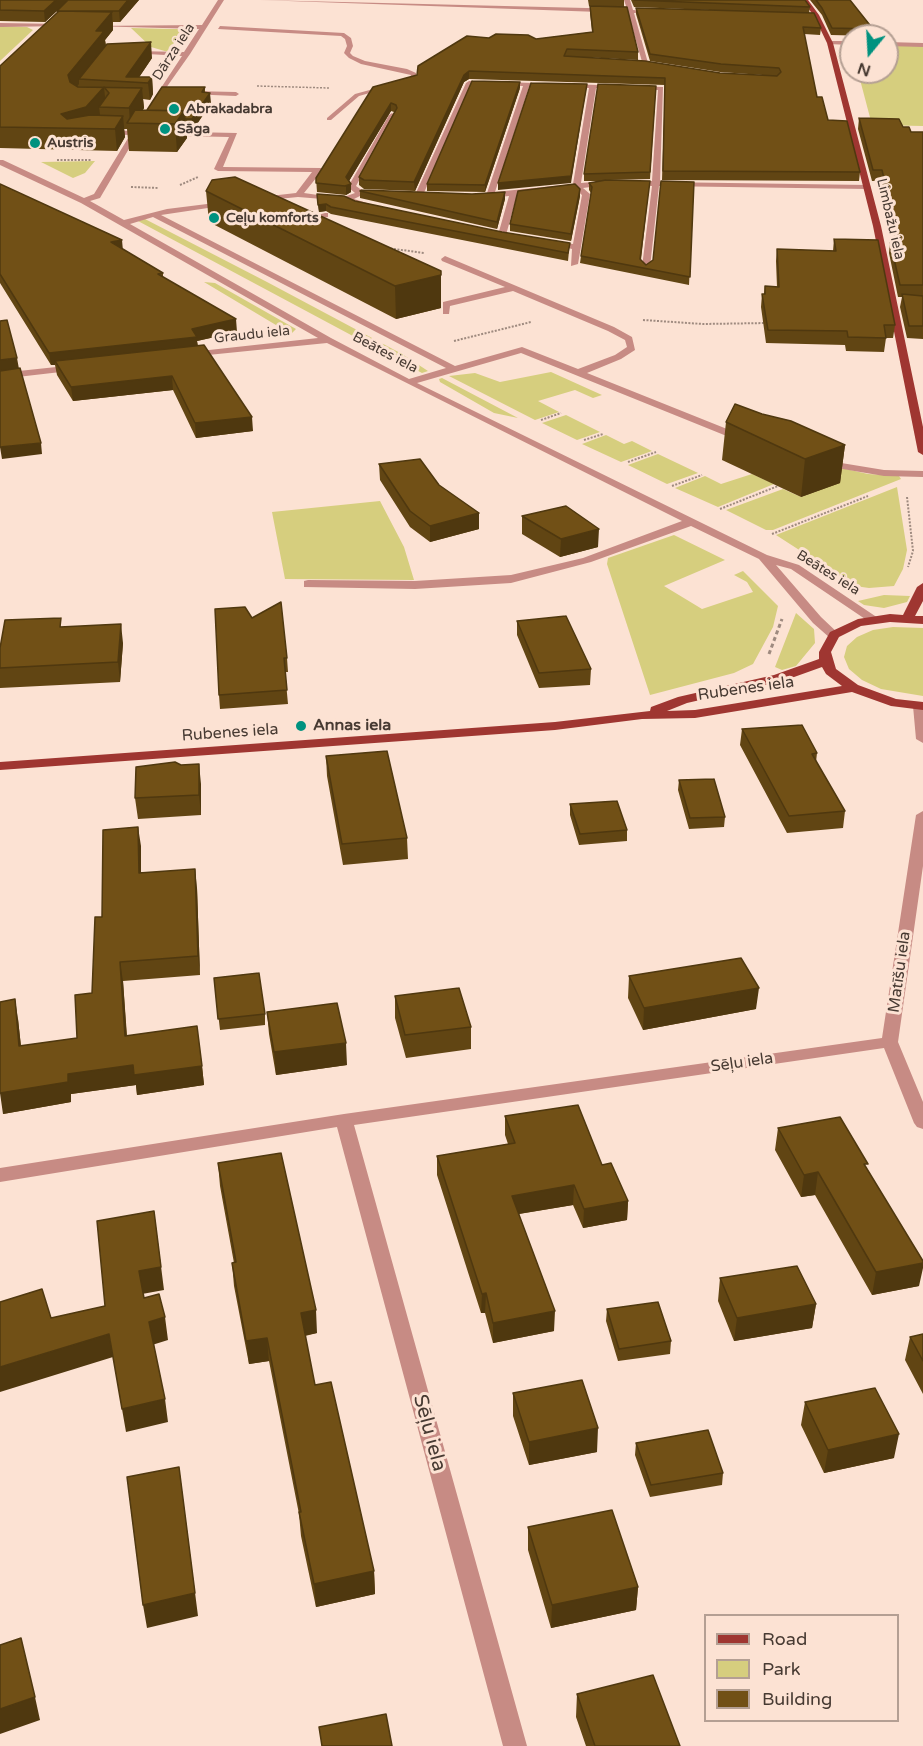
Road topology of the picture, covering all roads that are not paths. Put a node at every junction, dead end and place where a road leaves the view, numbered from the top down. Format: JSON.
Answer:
{"nodes":[{"id":1,"x":221,"y":0,"type":"edge"},
{"id":2,"x":263,"y":0,"type":"edge"},
{"id":3,"x":627,"y":0,"type":"edge"},
{"id":4,"x":805,"y":0,"type":"edge"},
{"id":5,"x":513,"y":4,"type":"edge"},
{"id":6,"x":629,"y":11,"type":"junction"},
{"id":7,"x":663,"y":12,"type":"edge"},
{"id":8,"x":58,"y":15,"type":"edge"},
{"id":9,"x":808,"y":16,"type":"edge"},
{"id":10,"x":817,"y":16,"type":"junction"},
{"id":11,"x":0,"y":25,"type":"edge"},
{"id":12,"x":46,"y":26,"type":"junction"},
{"id":13,"x":68,"y":26,"type":"edge"},
{"id":14,"x":90,"y":26,"type":"edge"},
{"id":15,"x":204,"y":27,"type":"junction"},
{"id":16,"x":220,"y":28,"type":"dead end"},
{"id":17,"x":34,"y":38,"type":"edge"},
{"id":18,"x":830,"y":43,"type":"junction"},
{"id":19,"x":839,"y":43,"type":"edge"},
{"id":20,"x":899,"y":44,"type":"edge"},
{"id":21,"x":923,"y":45,"type":"edge"},
{"id":22,"x":124,"y":53,"type":"edge"},
{"id":23,"x":187,"y":54,"type":"junction"},
{"id":24,"x":634,"y":63,"type":"edge"},
{"id":25,"x":645,"y":64,"type":"junction"},
{"id":26,"x":673,"y":69,"type":"edge"},
{"id":27,"x":528,"y":84,"type":"junction"},
{"id":28,"x":593,"y":86,"type":"junction"},
{"id":29,"x":161,"y":93,"type":"junction"},
{"id":30,"x":171,"y":93,"type":"edge"},
{"id":31,"x":182,"y":93,"type":"edge"},
{"id":32,"x":236,"y":94,"type":"dead end"},
{"id":33,"x":142,"y":104,"type":"edge"},
{"id":34,"x":154,"y":104,"type":"junction"},
{"id":35,"x":147,"y":114,"type":"edge"},
{"id":36,"x":392,"y":115,"type":"edge"},
{"id":37,"x":329,"y":119,"type":"dead end"},
{"id":38,"x":141,"y":123,"type":"edge"},
{"id":39,"x":92,"y":132,"type":"edge"},
{"id":40,"x":134,"y":133,"type":"junction"},
{"id":41,"x":0,"y":162,"type":"edge"},
{"id":42,"x":656,"y":183,"type":"junction"},
{"id":43,"x":577,"y":186,"type":"junction"},
{"id":44,"x":867,"y":187,"type":"junction"},
{"id":45,"x":360,"y":193,"type":"junction"},
{"id":46,"x":384,"y":194,"type":"edge"},
{"id":47,"x":298,"y":195,"type":"junction"},
{"id":48,"x":407,"y":195,"type":"edge"},
{"id":49,"x":419,"y":195,"type":"junction"},
{"id":50,"x":430,"y":195,"type":"edge"},
{"id":51,"x":513,"y":195,"type":"junction"},
{"id":52,"x":490,"y":196,"type":"junction"},
{"id":53,"x":472,"y":197,"type":"edge"},
{"id":54,"x":347,"y":199,"type":"junction"},
{"id":55,"x":84,"y":201,"type":"junction"},
{"id":56,"x":241,"y":202,"type":"edge"},
{"id":57,"x":379,"y":209,"type":"edge"},
{"id":58,"x":267,"y":210,"type":"edge"},
{"id":59,"x":154,"y":214,"type":"junction"},
{"id":60,"x":325,"y":215,"type":"edge"},
{"id":61,"x":123,"y":223,"type":"junction"},
{"id":62,"x":295,"y":223,"type":"edge"},
{"id":63,"x":491,"y":233,"type":"edge"},
{"id":64,"x":502,"y":235,"type":"junction"},
{"id":65,"x":513,"y":237,"type":"edge"},
{"id":66,"x":545,"y":242,"type":"edge"},
{"id":67,"x":577,"y":247,"type":"junction"},
{"id":68,"x":445,"y":259,"type":"road end"},
{"id":69,"x":574,"y":264,"type":"dead end"},
{"id":70,"x":646,"y":267,"type":"edge"},
{"id":71,"x":514,"y":288,"type":"junction"},
{"id":72,"x":446,"y":312,"type":"dead end"},
{"id":73,"x":328,"y":340,"type":"junction"},
{"id":74,"x":176,"y":357,"type":"edge"},
{"id":75,"x":82,"y":367,"type":"edge"},
{"id":76,"x":454,"y":369,"type":"junction"},
{"id":77,"x":580,"y":372,"type":"junction"},
{"id":78,"x":0,"y":376,"type":"edge"},
{"id":79,"x":408,"y":382,"type":"junction"},
{"id":80,"x":752,"y":443,"type":"edge"},
{"id":81,"x":923,"y":452,"type":"edge"},
{"id":82,"x":808,"y":459,"type":"edge"},
{"id":83,"x":923,"y":474,"type":"edge"},
{"id":84,"x":691,"y":522,"type":"junction"},
{"id":85,"x":763,"y":556,"type":"junction"},
{"id":86,"x":308,"y":584,"type":"dead end"},
{"id":87,"x":923,"y":587,"type":"edge"},
{"id":88,"x":906,"y":619,"type":"junction"},
{"id":89,"x":874,"y":620,"type":"junction"},
{"id":90,"x":923,"y":620,"type":"edge"},
{"id":91,"x":834,"y":635,"type":"junction"},
{"id":92,"x":826,"y":661,"type":"junction"},
{"id":93,"x":853,"y":688,"type":"junction"},
{"id":94,"x":922,"y":706,"type":"edge"},
{"id":95,"x":642,"y":715,"type":"junction"},
{"id":96,"x":923,"y":739,"type":"edge"},
{"id":97,"x":0,"y":766,"type":"edge"},
{"id":98,"x":923,"y":815,"type":"edge"},
{"id":99,"x":890,"y":1042,"type":"junction"},
{"id":100,"x":344,"y":1120,"type":"junction"},
{"id":101,"x":923,"y":1123,"type":"edge"},
{"id":102,"x":0,"y":1175,"type":"edge"},
{"id":103,"x":514,"y":1746,"type":"edge"}],
"edges":[{"from":1,"to":15,"type":"street","name":"Dārza iela"},
{"from":2,"to":5,"type":"street"},
{"from":3,"to":6,"type":"street"},
{"from":4,"to":10,"type":"main road","name":"Limbažu iela"},
{"from":5,"to":6,"type":"street"},
{"from":6,"to":7,"type":"street"},
{"from":6,"to":25,"type":"street"},
{"from":8,"to":12,"type":"street"},
{"from":9,"to":10,"type":"street"},
{"from":10,"to":18,"type":"main road","name":"Limbažu iela"},
{"from":11,"to":12,"type":"street"},
{"from":12,"to":13,"type":"street"},
{"from":12,"to":17,"type":"street"},
{"from":14,"to":15,"type":"street"},
{"from":15,"to":23,"type":"street","name":"Dārza iela"},
{"from":16,"to":37,"type":"street"},
{"from":18,"to":19,"type":"street"},
{"from":18,"to":44,"type":"main road","name":"Limbažu iela"},
{"from":20,"to":21,"type":"street"},
{"from":22,"to":23,"type":"street"},
{"from":23,"to":29,"type":"street","name":"Dārza iela"},
{"from":24,"to":25,"type":"street"},
{"from":25,"to":26,"type":"street"},
{"from":27,"to":28,"type":"street"},
{"from":27,"to":49,"type":"street"},
{"from":27,"to":52,"type":"street"},
{"from":28,"to":42,"type":"street"},
{"from":28,"to":43,"type":"street"},
{"from":29,"to":30,"type":"street"},
{"from":29,"to":34,"type":"street","name":"Dārza iela"},
{"from":31,"to":32,"type":"street"},
{"from":33,"to":34,"type":"street"},
{"from":34,"to":35,"type":"street","name":"Dārza iela"},
{"from":36,"to":45,"type":"street"},
{"from":38,"to":40,"type":"street"},
{"from":39,"to":40,"type":"street"},
{"from":40,"to":47,"type":"street"},
{"from":40,"to":55,"type":"street"},
{"from":41,"to":55,"type":"street","name":"Beātes iela"},
{"from":42,"to":43,"type":"street"},
{"from":42,"to":44,"type":"street"},
{"from":42,"to":70,"type":"street"},
{"from":43,"to":51,"type":"street"},
{"from":43,"to":67,"type":"street"},
{"from":44,"to":81,"type":"main road","name":"Limbažu iela"},
{"from":45,"to":46,"type":"street"},
{"from":45,"to":54,"type":"street"},
{"from":47,"to":54,"type":"street"},
{"from":47,"to":58,"type":"street"},
{"from":48,"to":49,"type":"street"},
{"from":49,"to":50,"type":"street"},
{"from":51,"to":52,"type":"street"},
{"from":51,"to":64,"type":"street"},
{"from":52,"to":53,"type":"street"},
{"from":54,"to":57,"type":"street"},
{"from":55,"to":61,"type":"street","name":"Beātes iela"},
{"from":56,"to":59,"type":"street"},
{"from":59,"to":61,"type":"street"},
{"from":59,"to":76,"type":"street"},
{"from":60,"to":62,"type":"street"},
{"from":61,"to":73,"type":"street","name":"Beātes iela"},
{"from":63,"to":64,"type":"street"},
{"from":64,"to":65,"type":"street"},
{"from":66,"to":67,"type":"street"},
{"from":67,"to":69,"type":"street"},
{"from":68,"to":71,"type":"street"},
{"from":71,"to":72,"type":"street"},
{"from":71,"to":77,"type":"street"},
{"from":73,"to":74,"type":"street","name":"Graudu iela"},
{"from":73,"to":79,"type":"street","name":"Beātes iela"},
{"from":75,"to":78,"type":"street"},
{"from":76,"to":77,"type":"street"},
{"from":76,"to":79,"type":"street"},
{"from":77,"to":80,"type":"street"},
{"from":79,"to":84,"type":"street","name":"Beātes iela"},
{"from":82,"to":83,"type":"street"},
{"from":84,"to":85,"type":"street","name":"Beātes iela"},
{"from":84,"to":86,"type":"street"},
{"from":85,"to":89,"type":"street","name":"Beātes iela"},
{"from":85,"to":91,"type":"street","name":"Beātes iela"},
{"from":87,"to":88,"type":"main road"},
{"from":88,"to":89,"type":"main road"},
{"from":88,"to":90,"type":"main road"},
{"from":89,"to":91,"type":"main road"},
{"from":91,"to":92,"type":"main road"},
{"from":92,"to":93,"type":"main road"},
{"from":92,"to":95,"type":"main road","name":"Rubenes iela"},
{"from":93,"to":94,"type":"main road"},
{"from":93,"to":95,"type":"main road","name":"Rubenes iela"},
{"from":94,"to":96,"type":"street"},
{"from":95,"to":97,"type":"main road","name":"Rubenes iela"},
{"from":98,"to":99,"type":"street","name":"Matīšu iela"},
{"from":99,"to":100,"type":"street","name":"Sēļu iela"},
{"from":99,"to":101,"type":"street"},
{"from":100,"to":102,"type":"street","name":"Sēļu iela"},
{"from":100,"to":103,"type":"street","name":"Sēļu iela"}]}
